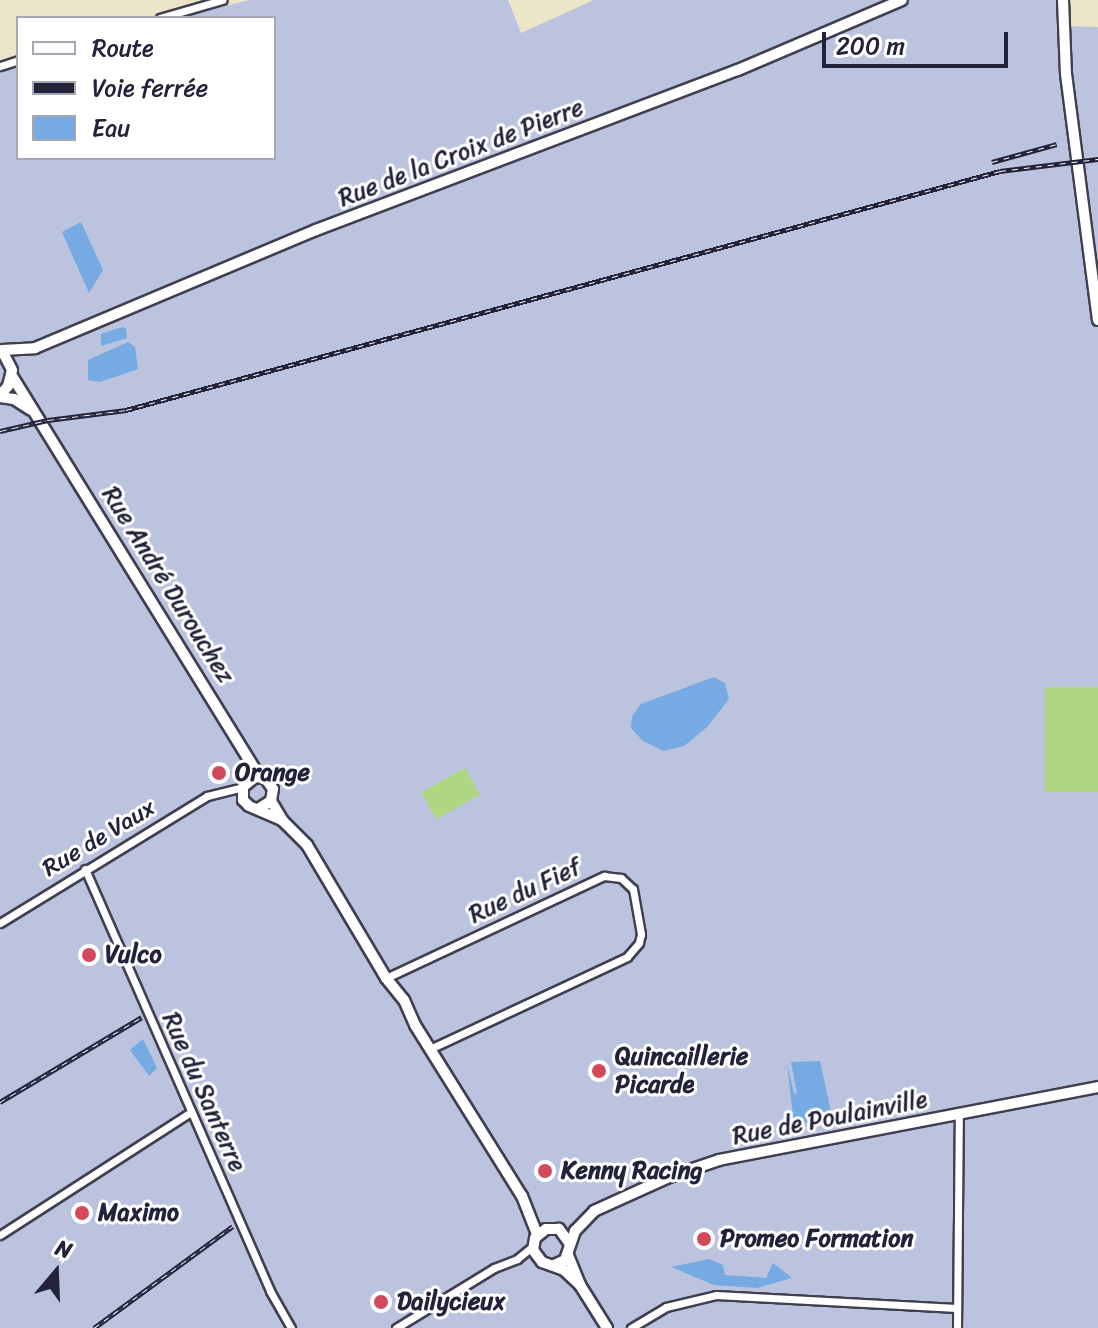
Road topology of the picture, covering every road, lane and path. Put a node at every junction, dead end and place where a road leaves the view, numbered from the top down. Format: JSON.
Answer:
{"nodes":[{"id":1,"x":222,"y":0,"type":"edge"},
{"id":2,"x":902,"y":0,"type":"edge"},
{"id":3,"x":1063,"y":0,"type":"edge"},
{"id":4,"x":167,"y":16,"type":"edge"},
{"id":5,"x":1098,"y":320,"type":"edge"},
{"id":6,"x":35,"y":348,"type":"junction"},
{"id":7,"x":1,"y":350,"type":"edge"},
{"id":8,"x":12,"y":373,"type":"junction"},
{"id":9,"x":0,"y":396,"type":"edge"},
{"id":10,"x":38,"y":416,"type":"junction"},
{"id":11,"x":248,"y":762,"type":"junction"},
{"id":12,"x":260,"y":777,"type":"junction"},
{"id":13,"x":244,"y":784,"type":"junction"},
{"id":14,"x":222,"y":794,"type":"junction"},
{"id":15,"x":243,"y":800,"type":"junction"},
{"id":16,"x":271,"y":801,"type":"junction"},
{"id":17,"x":258,"y":809,"type":"junction"},
{"id":18,"x":283,"y":821,"type":"junction"},
{"id":19,"x":85,"y":869,"type":"junction"},
{"id":20,"x":0,"y":923,"type":"edge"},
{"id":21,"x":386,"y":978,"type":"junction"},
{"id":22,"x":430,"y":1049,"type":"junction"},
{"id":23,"x":1098,"y":1087,"type":"edge"},
{"id":24,"x":191,"y":1112,"type":"junction"},
{"id":25,"x":959,"y":1113,"type":"junction"},
{"id":26,"x":522,"y":1196,"type":"junction"},
{"id":27,"x":582,"y":1222,"type":"junction"},
{"id":28,"x":555,"y":1228,"type":"junction"},
{"id":29,"x":537,"y":1234,"type":"junction"},
{"id":30,"x":0,"y":1235,"type":"edge"},
{"id":31,"x":533,"y":1246,"type":"junction"},
{"id":32,"x":569,"y":1249,"type":"junction"},
{"id":33,"x":517,"y":1259,"type":"junction"},
{"id":34,"x":538,"y":1259,"type":"junction"},
{"id":35,"x":554,"y":1265,"type":"junction"},
{"id":36,"x":580,"y":1285,"type":"junction"},
{"id":37,"x":957,"y":1308,"type":"junction"},
{"id":38,"x":291,"y":1328,"type":"edge"},
{"id":39,"x":396,"y":1328,"type":"edge"},
{"id":40,"x":607,"y":1328,"type":"edge"},
{"id":41,"x":631,"y":1328,"type":"edge"},
{"id":42,"x":957,"y":1328,"type":"edge"}],
"edges":[{"from":1,"to":4,"type":"street"},
{"from":2,"to":6,"type":"main road","name":"Rue de la Croix de Pierre"},
{"from":3,"to":5,"type":"main road"},
{"from":6,"to":7,"type":"main road","name":"Rue de la Croix de Pierre"},
{"from":6,"to":8,"type":"main road","name":"Rue de la Croix de Pierre"},
{"from":7,"to":8,"type":"main road","name":"Rue André Durouchez"},
{"from":8,"to":9,"type":"main road","name":"Rue de la Croix de Pierre"},
{"from":8,"to":10,"type":"main road","name":"Rue André Durouchez"},
{"from":9,"to":10,"type":"main road","name":"Rue André Durouchez"},
{"from":10,"to":11,"type":"main road","name":"Rue André Durouchez"},
{"from":11,"to":12,"type":"main road","name":"Rue André Durouchez"},
{"from":11,"to":13,"type":"main road"},
{"from":12,"to":13,"type":"main road"},
{"from":12,"to":16,"type":"main road"},
{"from":13,"to":14,"type":"street","name":"Rue de Vaux"},
{"from":13,"to":15,"type":"main road"},
{"from":14,"to":15,"type":"street"},
{"from":14,"to":19,"type":"street","name":"Rue de Vaux"},
{"from":15,"to":17,"type":"main road"},
{"from":16,"to":17,"type":"main road"},
{"from":16,"to":18,"type":"main road"},
{"from":17,"to":18,"type":"main road"},
{"from":18,"to":21,"type":"main road"},
{"from":19,"to":20,"type":"street","name":"Rue de Vaux"},
{"from":19,"to":24,"type":"street","name":"Rue du Santerre"},
{"from":21,"to":22,"type":"main road"},
{"from":21,"to":22,"type":"street","name":"Rue du Fief"},
{"from":22,"to":26,"type":"main road"},
{"from":23,"to":25,"type":"main road","name":"Rue de Poulainville"},
{"from":24,"to":30,"type":"street"},
{"from":24,"to":38,"type":"street","name":"Rue du Santerre"},
{"from":25,"to":27,"type":"main road","name":"Rue de Poulainville"},
{"from":25,"to":37,"type":"street"},
{"from":26,"to":28,"type":"main road"},
{"from":26,"to":29,"type":"main road"},
{"from":27,"to":28,"type":"main road","name":"Rue de Poulainville"},
{"from":27,"to":32,"type":"main road","name":"Rue de Poulainville"},
{"from":28,"to":29,"type":"main road"},
{"from":28,"to":32,"type":"main road"},
{"from":29,"to":31,"type":"main road"},
{"from":31,"to":33,"type":"street"},
{"from":31,"to":34,"type":"main road"},
{"from":32,"to":35,"type":"main road"},
{"from":32,"to":36,"type":"main road"},
{"from":33,"to":34,"type":"street"},
{"from":33,"to":39,"type":"street"},
{"from":34,"to":35,"type":"main road"},
{"from":35,"to":36,"type":"main road"},
{"from":36,"to":40,"type":"main road"},
{"from":37,"to":41,"type":"street"},
{"from":37,"to":42,"type":"street"}]}
